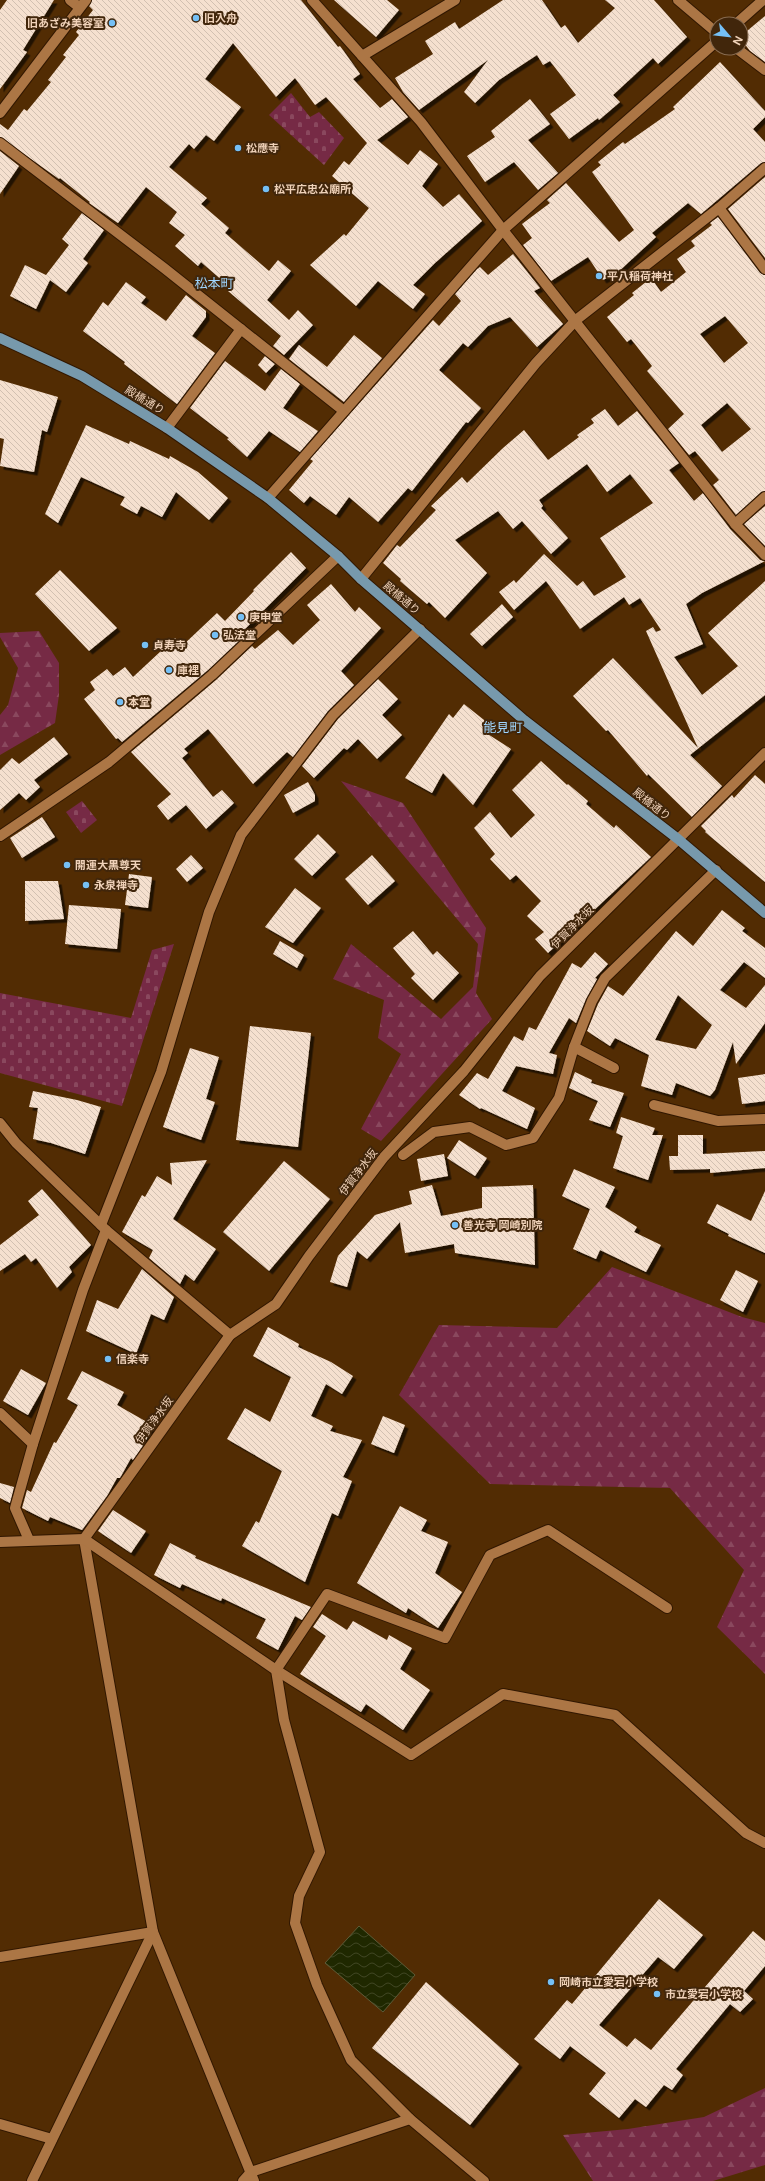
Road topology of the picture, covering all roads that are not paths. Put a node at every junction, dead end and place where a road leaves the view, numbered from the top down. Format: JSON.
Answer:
{"nodes":[{"id":1,"x":70,"y":0,"type":"edge"},
{"id":2,"x":312,"y":0,"type":"edge"},
{"id":3,"x":455,"y":0,"type":"edge"},
{"id":4,"x":678,"y":0,"type":"edge"},
{"id":5,"x":763,"y":0,"type":"edge"},
{"id":6,"x":82,"y":4,"type":"edge"},
{"id":7,"x":745,"y":16,"type":"edge"},
{"id":8,"x":709,"y":26,"type":"edge"},
{"id":9,"x":709,"y":48,"type":"edge"},
{"id":10,"x":362,"y":56,"type":"junction"},
{"id":11,"x":747,"y":56,"type":"edge"},
{"id":12,"x":765,"y":70,"type":"edge"},
{"id":13,"x":0,"y":113,"type":"edge"},
{"id":14,"x":0,"y":143,"type":"edge"},
{"id":15,"x":765,"y":168,"type":"edge"},
{"id":16,"x":719,"y":208,"type":"junction"},
{"id":17,"x":503,"y":230,"type":"junction"},
{"id":18,"x":765,"y":269,"type":"edge"},
{"id":19,"x":576,"y":320,"type":"junction"},
{"id":20,"x":241,"y":329,"type":"junction"},
{"id":21,"x":0,"y":338,"type":"edge"},
{"id":22,"x":344,"y":411,"type":"junction"},
{"id":23,"x":167,"y":428,"type":"junction"},
{"id":24,"x":765,"y":497,"type":"edge"},
{"id":25,"x":268,"y":498,"type":"junction"},
{"id":26,"x":735,"y":524,"type":"junction"},
{"id":27,"x":765,"y":555,"type":"edge"},
{"id":28,"x":338,"y":556,"type":"junction"},
{"id":29,"x":361,"y":578,"type":"junction"},
{"id":30,"x":420,"y":629,"type":"junction"},
{"id":31,"x":765,"y":753,"type":"edge"},
{"id":32,"x":0,"y":836,"type":"edge"},
{"id":33,"x":678,"y":839,"type":"junction"},
{"id":34,"x":716,"y":870,"type":"junction"},
{"id":35,"x":765,"y":913,"type":"edge"},
{"id":36,"x":574,"y":1047,"type":"junction"},
{"id":37,"x":614,"y":1068,"type":"dead end"},
{"id":38,"x":654,"y":1105,"type":"dead end"},
{"id":39,"x":765,"y":1119,"type":"edge"},
{"id":40,"x":0,"y":1123,"type":"edge"},
{"id":41,"x":403,"y":1155,"type":"dead end"},
{"id":42,"x":103,"y":1227,"type":"junction"},
{"id":43,"x":230,"y":1335,"type":"junction"},
{"id":44,"x":0,"y":1413,"type":"edge"},
{"id":45,"x":33,"y":1444,"type":"junction"},
{"id":46,"x":84,"y":1539,"type":"junction"},
{"id":47,"x":29,"y":1540,"type":"junction"},
{"id":48,"x":0,"y":1542,"type":"edge"},
{"id":49,"x":667,"y":1608,"type":"dead end"},
{"id":50,"x":276,"y":1670,"type":"junction"},
{"id":51,"x":765,"y":1843,"type":"edge"},
{"id":52,"x":153,"y":1932,"type":"junction"},
{"id":53,"x":0,"y":1957,"type":"edge"},
{"id":54,"x":410,"y":2118,"type":"junction"},
{"id":55,"x":0,"y":2124,"type":"edge"},
{"id":56,"x":52,"y":2140,"type":"junction"},
{"id":57,"x":252,"y":2177,"type":"edge"},
{"id":58,"x":32,"y":2181,"type":"edge"},
{"id":59,"x":243,"y":2181,"type":"edge"},
{"id":60,"x":484,"y":2181,"type":"edge"}],
"edges":[{"from":1,"to":6,"type":"street"},
{"from":2,"to":10,"type":"street"},
{"from":3,"to":10,"type":"street"},
{"from":4,"to":8,"type":"street"},
{"from":5,"to":7,"type":"street"},
{"from":6,"to":13,"type":"street"},
{"from":9,"to":17,"type":"street"},
{"from":10,"to":17,"type":"street"},
{"from":11,"to":12,"type":"street"},
{"from":14,"to":20,"type":"street"},
{"from":15,"to":16,"type":"street"},
{"from":16,"to":18,"type":"street"},
{"from":16,"to":19,"type":"street"},
{"from":17,"to":19,"type":"street"},
{"from":17,"to":22,"type":"street"},
{"from":19,"to":26,"type":"street"},
{"from":19,"to":29,"type":"street"},
{"from":20,"to":22,"type":"street"},
{"from":20,"to":23,"type":"street"},
{"from":21,"to":23,"type":"main road","name":"殿橋通り"},
{"from":22,"to":25,"type":"street"},
{"from":23,"to":25,"type":"main road","name":"殿橋通り"},
{"from":24,"to":26,"type":"street"},
{"from":25,"to":28,"type":"main road","name":"殿橋通り"},
{"from":26,"to":27,"type":"street"},
{"from":28,"to":29,"type":"main road","name":"殿橋通り"},
{"from":28,"to":32,"type":"street"},
{"from":29,"to":30,"type":"main road","name":"殿橋通り"},
{"from":30,"to":33,"type":"main road","name":"殿橋通り"},
{"from":30,"to":42,"type":"street"},
{"from":31,"to":33,"type":"street","name":"伊賀浄水坂"},
{"from":33,"to":34,"type":"main road","name":"殿橋通り"},
{"from":33,"to":43,"type":"street","name":"伊賀浄水坂"},
{"from":34,"to":35,"type":"main road","name":"殿橋通り"},
{"from":34,"to":36,"type":"street"},
{"from":36,"to":37,"type":"street"},
{"from":36,"to":41,"type":"street"},
{"from":38,"to":39,"type":"street"},
{"from":40,"to":42,"type":"street"},
{"from":42,"to":43,"type":"street"},
{"from":42,"to":45,"type":"street"},
{"from":43,"to":46,"type":"street","name":"伊賀浄水坂"},
{"from":44,"to":45,"type":"street"},
{"from":45,"to":47,"type":"street"},
{"from":46,"to":47,"type":"street"},
{"from":46,"to":50,"type":"street"},
{"from":46,"to":52,"type":"street"},
{"from":47,"to":48,"type":"street"},
{"from":49,"to":50,"type":"street"},
{"from":50,"to":51,"type":"street"},
{"from":50,"to":54,"type":"street"},
{"from":52,"to":53,"type":"street"},
{"from":52,"to":56,"type":"street"},
{"from":52,"to":57,"type":"street"},
{"from":54,"to":57,"type":"street"},
{"from":54,"to":60,"type":"street"},
{"from":55,"to":56,"type":"street"},
{"from":56,"to":58,"type":"street"},
{"from":57,"to":59,"type":"street"}]}
